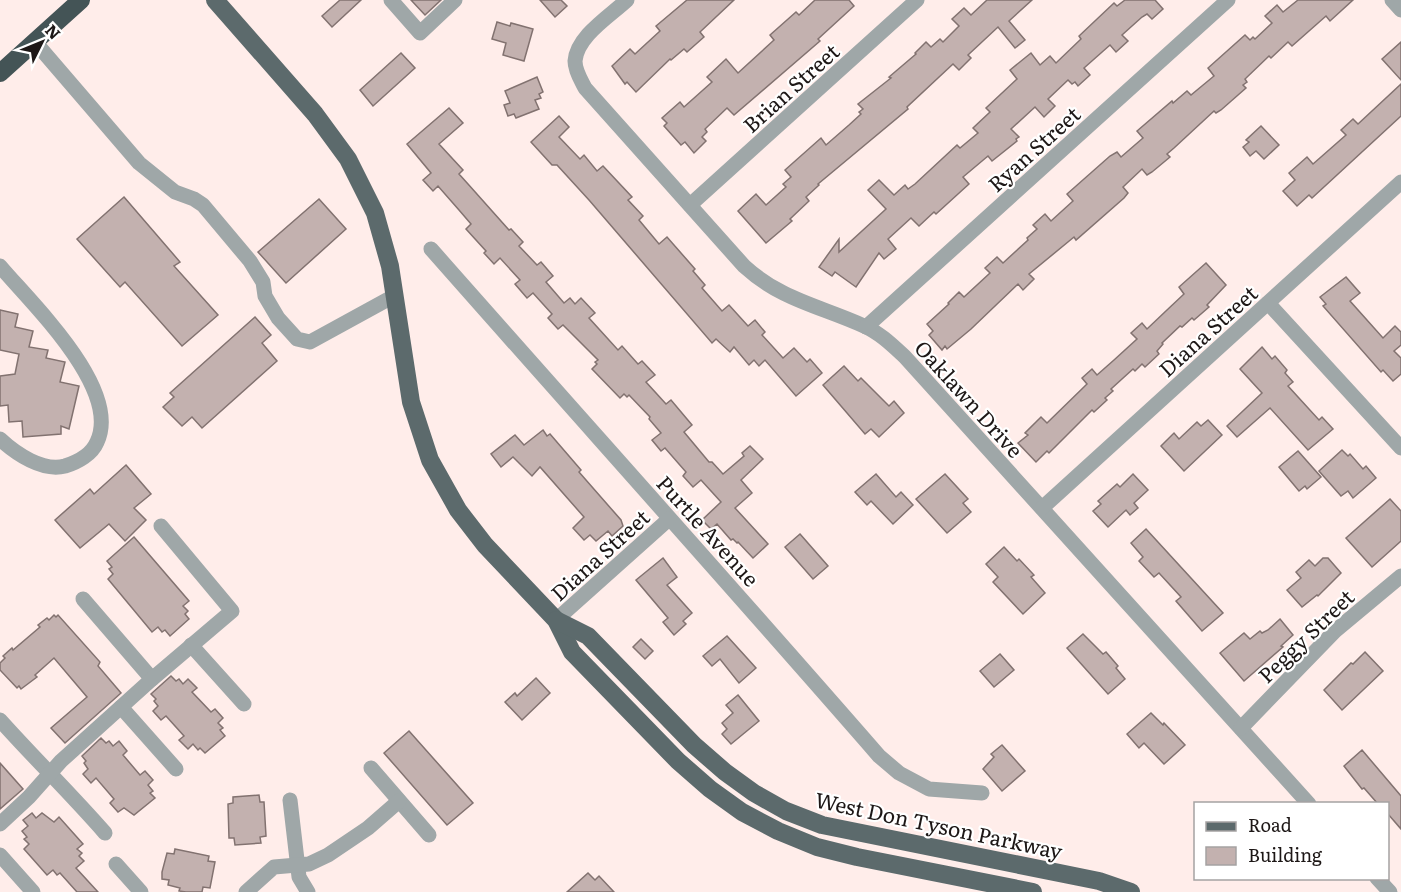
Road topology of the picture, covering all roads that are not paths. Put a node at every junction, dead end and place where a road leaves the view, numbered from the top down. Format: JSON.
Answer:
{"nodes":[{"id":1,"x":81,"y":0,"type":"edge"},
{"id":2,"x":215,"y":0,"type":"edge"},
{"id":3,"x":391,"y":0,"type":"edge"},
{"id":4,"x":454,"y":0,"type":"edge"},
{"id":5,"x":627,"y":0,"type":"edge"},
{"id":6,"x":917,"y":0,"type":"edge"},
{"id":7,"x":1228,"y":0,"type":"edge"},
{"id":8,"x":1392,"y":0,"type":"edge"},
{"id":9,"x":1401,"y":10,"type":"edge"},
{"id":10,"x":35,"y":42,"type":"junction"},
{"id":11,"x":0,"y":73,"type":"edge"},
{"id":12,"x":1401,"y":182,"type":"edge"},
{"id":13,"x":690,"y":205,"type":"junction"},
{"id":14,"x":431,"y":249,"type":"dead end"},
{"id":15,"x":0,"y":267,"type":"edge"},
{"id":16,"x":394,"y":296,"type":"junction"},
{"id":17,"x":1268,"y":303,"type":"junction"},
{"id":18,"x":866,"y":327,"type":"junction"},
{"id":19,"x":0,"y":439,"type":"edge"},
{"id":20,"x":1401,"y":448,"type":"edge"},
{"id":21,"x":1042,"y":508,"type":"junction"},
{"id":22,"x":669,"y":519,"type":"junction"},
{"id":23,"x":161,"y":526,"type":"dead end"},
{"id":24,"x":1401,"y":576,"type":"edge"},
{"id":25,"x":83,"y":599,"type":"dead end"},
{"id":26,"x":556,"y":620,"type":"junction"},
{"id":27,"x":191,"y":645,"type":"junction"},
{"id":28,"x":152,"y":678,"type":"junction"},
{"id":29,"x":244,"y":704,"type":"dead end"},
{"id":30,"x":121,"y":707,"type":"junction"},
{"id":31,"x":0,"y":720,"type":"edge"},
{"id":32,"x":1241,"y":728,"type":"junction"},
{"id":33,"x":370,"y":768,"type":"dead end"},
{"id":34,"x":176,"y":769,"type":"dead end"},
{"id":35,"x":50,"y":774,"type":"junction"},
{"id":36,"x":982,"y":793,"type":"dead end"},
{"id":37,"x":290,"y":800,"type":"dead end"},
{"id":38,"x":399,"y":801,"type":"junction"},
{"id":39,"x":1308,"y":802,"type":"edge"},
{"id":40,"x":0,"y":824,"type":"edge"},
{"id":41,"x":105,"y":833,"type":"dead end"},
{"id":42,"x":429,"y":835,"type":"dead end"},
{"id":43,"x":0,"y":855,"type":"edge"},
{"id":44,"x":116,"y":864,"type":"dead end"},
{"id":45,"x":298,"y":865,"type":"junction"},
{"id":46,"x":1378,"y":880,"type":"edge"},
{"id":47,"x":33,"y":892,"type":"edge"},
{"id":48,"x":141,"y":892,"type":"edge"},
{"id":49,"x":246,"y":892,"type":"edge"},
{"id":50,"x":308,"y":892,"type":"edge"},
{"id":51,"x":1033,"y":892,"type":"edge"},
{"id":52,"x":1131,"y":892,"type":"edge"},
{"id":53,"x":1390,"y":892,"type":"edge"}],
"edges":[{"from":1,"to":10,"type":"highway"},
{"from":2,"to":16,"type":"main road","name":"West Don Tyson Parkway"},
{"from":3,"to":4,"type":"street"},
{"from":5,"to":13,"type":"street","name":"Oaklawn Drive"},
{"from":6,"to":13,"type":"street","name":"Brian Street"},
{"from":7,"to":18,"type":"street","name":"Ryan Street"},
{"from":8,"to":9,"type":"street"},
{"from":10,"to":11,"type":"highway"},
{"from":10,"to":16,"type":"street"},
{"from":12,"to":17,"type":"street","name":"Diana Street"},
{"from":13,"to":18,"type":"street","name":"Oaklawn Drive"},
{"from":14,"to":22,"type":"street","name":"Purtle Avenue"},
{"from":15,"to":19,"type":"street"},
{"from":16,"to":26,"type":"main road","name":"West Don Tyson Parkway"},
{"from":17,"to":20,"type":"street"},
{"from":17,"to":21,"type":"street","name":"Diana Street"},
{"from":18,"to":21,"type":"street","name":"Oaklawn Drive"},
{"from":21,"to":32,"type":"street","name":"Oaklawn Drive"},
{"from":22,"to":26,"type":"street","name":"Diana Street"},
{"from":22,"to":36,"type":"street","name":"Purtle Avenue"},
{"from":23,"to":27,"type":"street"},
{"from":24,"to":32,"type":"street","name":"Peggy Street"},
{"from":25,"to":28,"type":"street"},
{"from":26,"to":51,"type":"main road","name":"West Don Tyson Parkway"},
{"from":26,"to":52,"type":"main road","name":"West Don Tyson Parkway"},
{"from":27,"to":28,"type":"street"},
{"from":27,"to":29,"type":"street"},
{"from":28,"to":30,"type":"street"},
{"from":30,"to":34,"type":"street"},
{"from":30,"to":35,"type":"street"},
{"from":31,"to":35,"type":"street"},
{"from":32,"to":39,"type":"street","name":"Oaklawn Drive"},
{"from":33,"to":38,"type":"street"},
{"from":35,"to":40,"type":"street"},
{"from":35,"to":41,"type":"street"},
{"from":37,"to":45,"type":"street"},
{"from":38,"to":42,"type":"street"},
{"from":38,"to":45,"type":"street"},
{"from":43,"to":47,"type":"street"},
{"from":44,"to":48,"type":"street"},
{"from":45,"to":49,"type":"street"},
{"from":45,"to":50,"type":"street"},
{"from":46,"to":53,"type":"street"}]}
